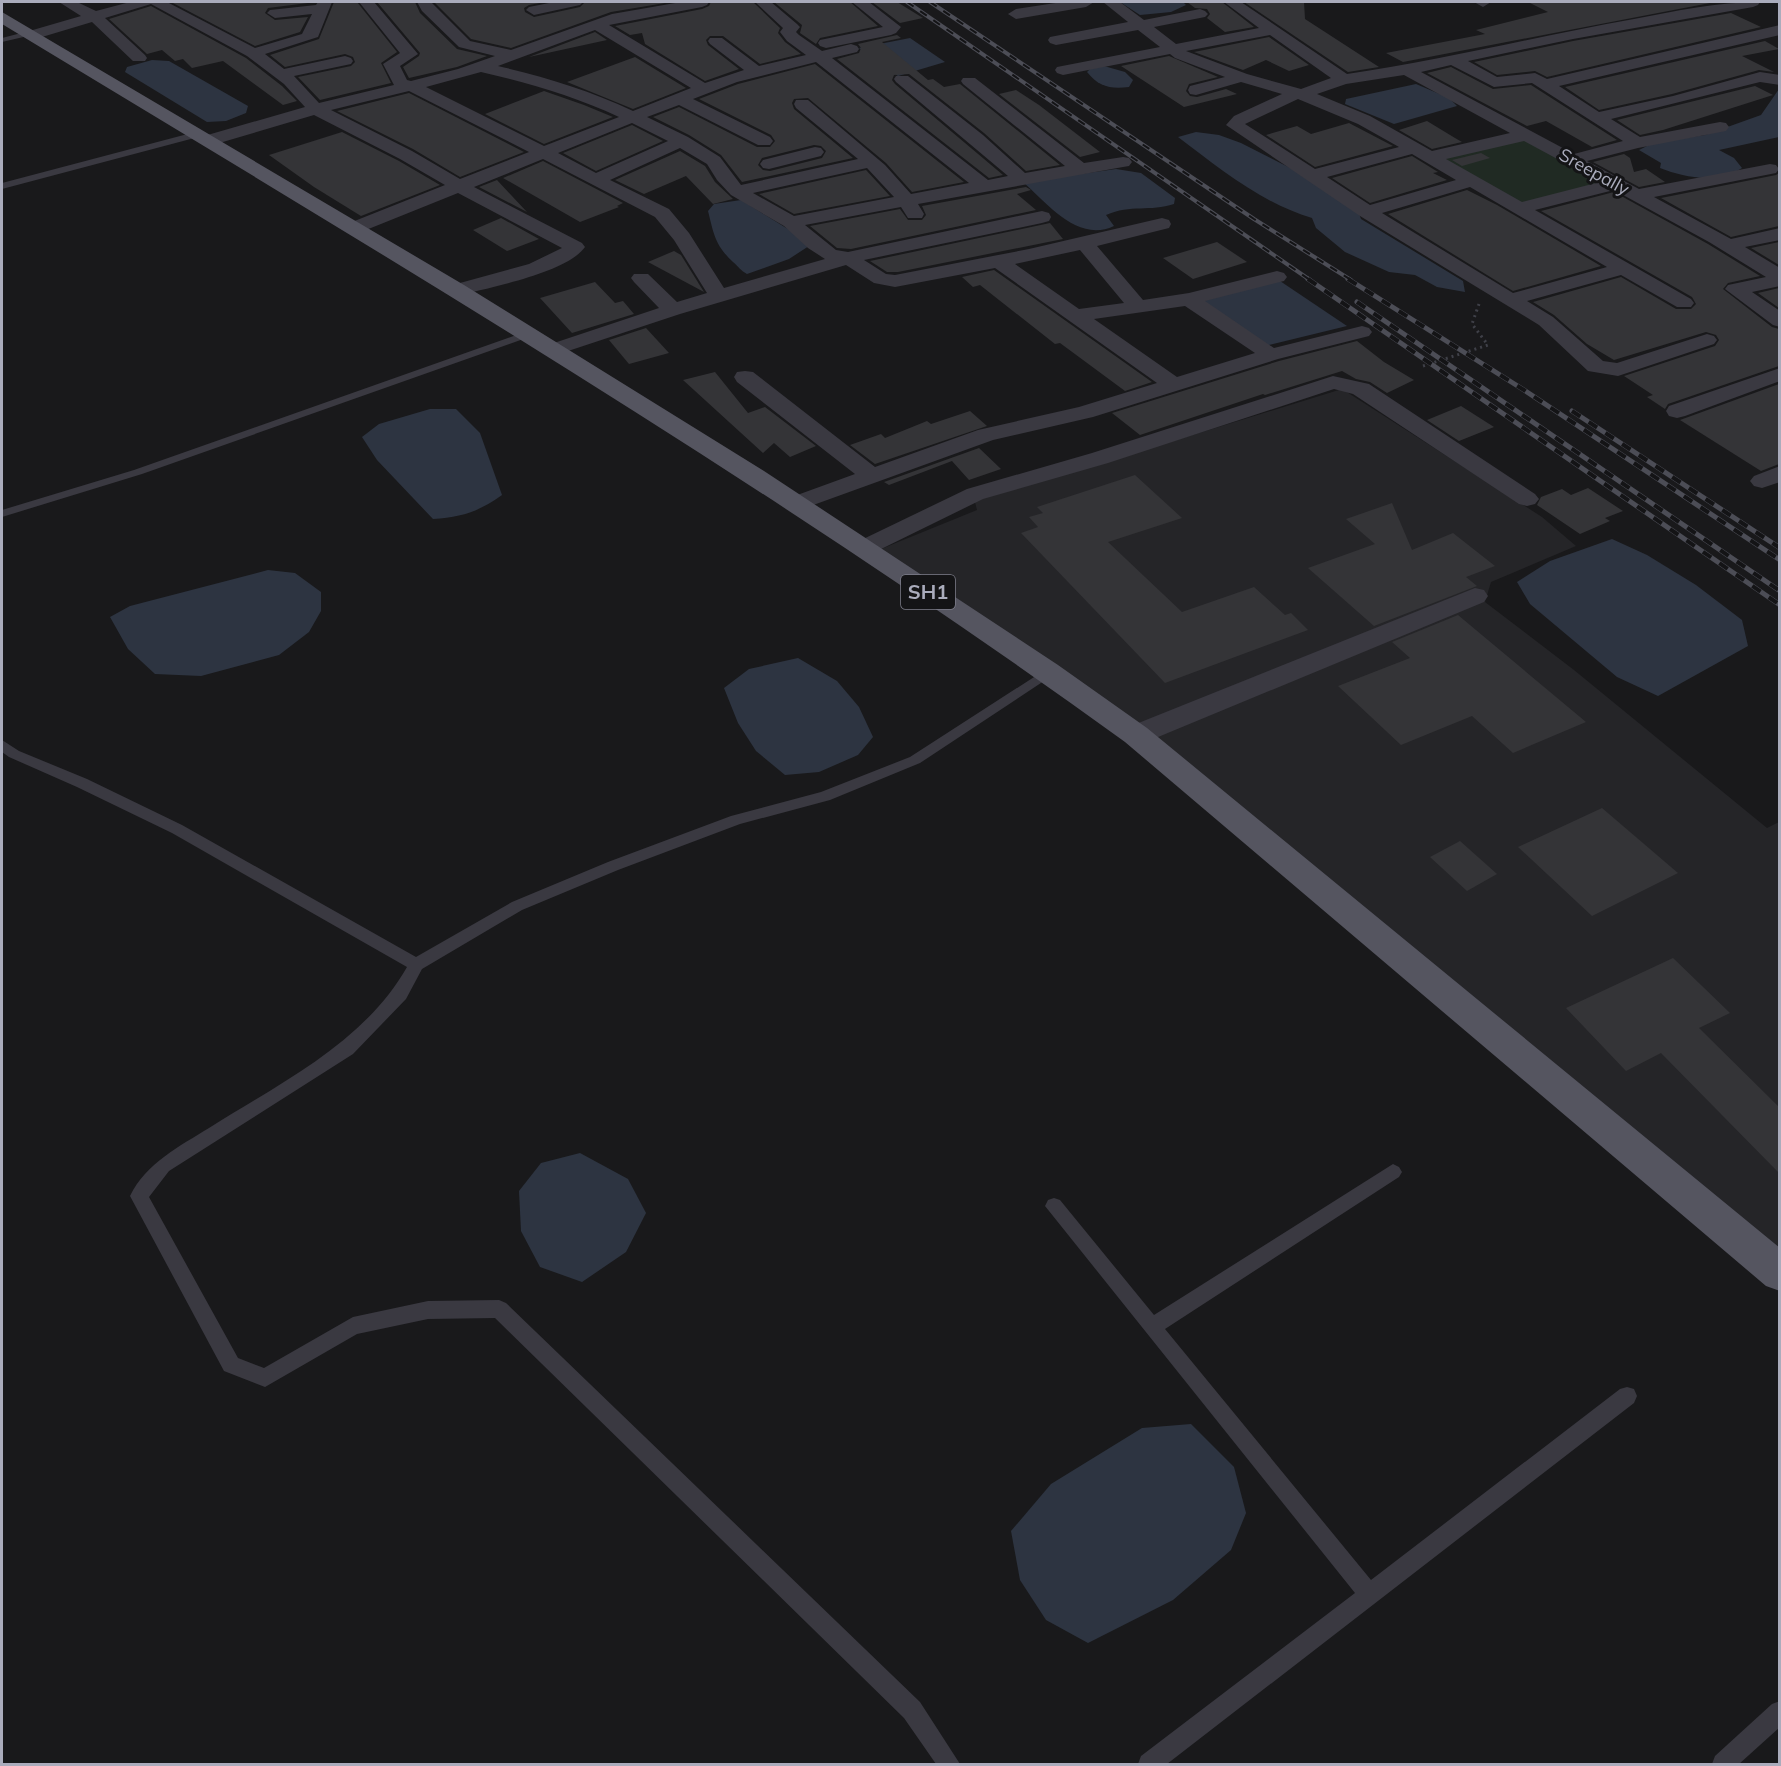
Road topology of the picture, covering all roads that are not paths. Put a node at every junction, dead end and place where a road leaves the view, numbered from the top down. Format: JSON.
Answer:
{"nodes":[{"id":1,"x":67,"y":2,"type":"edge"},
{"id":2,"x":159,"y":2,"type":"edge"},
{"id":3,"x":366,"y":2,"type":"edge"},
{"id":4,"x":424,"y":2,"type":"edge"},
{"id":5,"x":575,"y":2,"type":"edge"},
{"id":6,"x":700,"y":2,"type":"edge"},
{"id":7,"x":763,"y":2,"type":"edge"},
{"id":8,"x":860,"y":2,"type":"edge"},
{"id":9,"x":1086,"y":2,"type":"edge"},
{"id":10,"x":1112,"y":2,"type":"edge"},
{"id":11,"x":1232,"y":2,"type":"edge"},
{"id":12,"x":1753,"y":2,"type":"edge"},
{"id":13,"x":324,"y":5,"type":"edge"},
{"id":14,"x":533,"y":10,"type":"edge"},
{"id":15,"x":275,"y":13,"type":"dead end"},
{"id":16,"x":1016,"y":14,"type":"dead end"},
{"id":17,"x":1200,"y":14,"type":"dead end"},
{"id":18,"x":2,"y":17,"type":"edge"},
{"id":19,"x":95,"y":17,"type":"junction"},
{"id":20,"x":603,"y":17,"type":"junction"},
{"id":21,"x":1142,"y":24,"type":"junction"},
{"id":22,"x":1271,"y":30,"type":"junction"},
{"id":23,"x":1779,"y":30,"type":"edge"},
{"id":24,"x":30,"y":34,"type":"junction"},
{"id":25,"x":2,"y":40,"type":"edge"},
{"id":26,"x":1056,"y":40,"type":"dead end"},
{"id":27,"x":716,"y":41,"type":"dead end"},
{"id":28,"x":851,"y":49,"type":"dead end"},
{"id":29,"x":1176,"y":49,"type":"junction"},
{"id":30,"x":812,"y":52,"type":"junction"},
{"id":31,"x":253,"y":53,"type":"junction"},
{"id":32,"x":512,"y":55,"type":"junction"},
{"id":33,"x":139,"y":58,"type":"dead end"},
{"id":34,"x":1453,"y":60,"type":"junction"},
{"id":35,"x":345,"y":61,"type":"dead end"},
{"id":36,"x":481,"y":67,"type":"junction"},
{"id":37,"x":1063,"y":70,"type":"dead end"},
{"id":38,"x":1406,"y":70,"type":"junction"},
{"id":39,"x":755,"y":71,"type":"junction"},
{"id":40,"x":282,"y":74,"type":"junction"},
{"id":41,"x":1242,"y":77,"type":"junction"},
{"id":42,"x":902,"y":79,"type":"dead end"},
{"id":43,"x":1344,"y":79,"type":"junction"},
{"id":44,"x":1779,"y":80,"type":"edge"},
{"id":45,"x":969,"y":81,"type":"dead end"},
{"id":46,"x":1545,"y":84,"type":"junction"},
{"id":47,"x":412,"y":86,"type":"junction"},
{"id":48,"x":704,"y":89,"type":"junction"},
{"id":49,"x":1196,"y":90,"type":"dead end"},
{"id":50,"x":1299,"y":95,"type":"junction"},
{"id":51,"x":678,"y":98,"type":"junction"},
{"id":52,"x":802,"y":104,"type":"dead end"},
{"id":53,"x":315,"y":109,"type":"junction"},
{"id":54,"x":1598,"y":117,"type":"junction"},
{"id":55,"x":633,"y":118,"type":"junction"},
{"id":56,"x":1720,"y":127,"type":"dead end"},
{"id":57,"x":1526,"y":135,"type":"junction"},
{"id":58,"x":205,"y":137,"type":"junction"},
{"id":59,"x":682,"y":141,"type":"junction"},
{"id":60,"x":764,"y":141,"type":"dead end"},
{"id":61,"x":1637,"y":143,"type":"junction"},
{"id":62,"x":1415,"y":148,"type":"junction"},
{"id":63,"x":815,"y":152,"type":"dead end"},
{"id":64,"x":545,"y":153,"type":"junction"},
{"id":65,"x":1431,"y":157,"type":"junction"},
{"id":66,"x":1571,"y":160,"type":"junction"},
{"id":67,"x":869,"y":162,"type":"junction"},
{"id":68,"x":1123,"y":162,"type":"dead end"},
{"id":69,"x":1080,"y":169,"type":"junction"},
{"id":70,"x":1776,"y":171,"type":"edge"},
{"id":71,"x":723,"y":176,"type":"junction"},
{"id":72,"x":1311,"y":176,"type":"junction"},
{"id":73,"x":597,"y":179,"type":"junction"},
{"id":74,"x":1022,"y":179,"type":"junction"},
{"id":75,"x":1472,"y":181,"type":"junction"},
{"id":76,"x":1615,"y":184,"type":"junction"},
{"id":77,"x":983,"y":185,"type":"junction"},
{"id":78,"x":2,"y":186,"type":"edge"},
{"id":79,"x":457,"y":186,"type":"junction"},
{"id":80,"x":737,"y":191,"type":"junction"},
{"id":81,"x":1635,"y":195,"type":"junction"},
{"id":82,"x":907,"y":200,"type":"junction"},
{"id":83,"x":1520,"y":208,"type":"junction"},
{"id":84,"x":1367,"y":212,"type":"junction"},
{"id":85,"x":1042,"y":217,"type":"dead end"},
{"id":86,"x":791,"y":222,"type":"junction"},
{"id":87,"x":1162,"y":224,"type":"dead end"},
{"id":88,"x":354,"y":228,"type":"junction"},
{"id":89,"x":1779,"y":234,"type":"edge"},
{"id":90,"x":937,"y":236,"type":"junction"},
{"id":91,"x":1086,"y":244,"type":"junction"},
{"id":92,"x":1729,"y":245,"type":"junction"},
{"id":93,"x":848,"y":258,"type":"junction"},
{"id":94,"x":999,"y":262,"type":"junction"},
{"id":95,"x":1624,"y":268,"type":"junction"},
{"id":96,"x":1277,"y":277,"type":"dead end"},
{"id":97,"x":641,"y":278,"type":"dead end"},
{"id":98,"x":1779,"y":279,"type":"edge"},
{"id":99,"x":456,"y":290,"type":"junction"},
{"id":100,"x":1502,"y":295,"type":"junction"},
{"id":101,"x":719,"y":296,"type":"junction"},
{"id":102,"x":1189,"y":298,"type":"junction"},
{"id":103,"x":1684,"y":303,"type":"dead end"},
{"id":104,"x":1137,"y":306,"type":"junction"},
{"id":105,"x":673,"y":310,"type":"junction"},
{"id":106,"x":1074,"y":316,"type":"junction"},
{"id":107,"x":1779,"y":321,"type":"edge"},
{"id":108,"x":1362,"y":332,"type":"dead end"},
{"id":109,"x":525,"y":334,"type":"junction"},
{"id":110,"x":1707,"y":340,"type":"dead end"},
{"id":111,"x":552,"y":350,"type":"junction"},
{"id":112,"x":1271,"y":355,"type":"junction"},
{"id":113,"x":746,"y":377,"type":"dead end"},
{"id":114,"x":1777,"y":378,"type":"edge"},
{"id":115,"x":1174,"y":385,"type":"junction"},
{"id":116,"x":1677,"y":411,"type":"dead end"},
{"id":117,"x":870,"y":475,"type":"junction"},
{"id":118,"x":1527,"y":499,"type":"dead end"},
{"id":119,"x":797,"y":503,"type":"junction"},
{"id":120,"x":2,"y":514,"type":"edge"},
{"id":121,"x":864,"y":549,"type":"junction"},
{"id":122,"x":1475,"y":596,"type":"dead end"},
{"id":123,"x":1048,"y":672,"type":"junction"},
{"id":124,"x":1136,"y":735,"type":"junction"},
{"id":125,"x":2,"y":745,"type":"edge"},
{"id":126,"x":416,"y":965,"type":"junction"},
{"id":127,"x":1393,"y":1172,"type":"dead end"},
{"id":128,"x":1054,"y":1206,"type":"dead end"},
{"id":129,"x":1779,"y":1273,"type":"edge"},
{"id":130,"x":1152,"y":1327,"type":"junction"},
{"id":131,"x":1627,"y":1396,"type":"dead end"},
{"id":132,"x":1369,"y":1594,"type":"junction"},
{"id":133,"x":1779,"y":1712,"type":"edge"},
{"id":134,"x":949,"y":1764,"type":"edge"},
{"id":135,"x":1149,"y":1764,"type":"edge"},
{"id":136,"x":1723,"y":1764,"type":"edge"}],
"edges":[{"from":1,"to":19,"type":"street"},
{"from":2,"to":19,"type":"street"},
{"from":2,"to":31,"type":"street"},
{"from":3,"to":47,"type":"street"},
{"from":4,"to":32,"type":"street"},
{"from":5,"to":14,"type":"street"},
{"from":6,"to":20,"type":"street"},
{"from":7,"to":30,"type":"street"},
{"from":8,"to":30,"type":"street"},
{"from":9,"to":16,"type":"street"},
{"from":10,"to":21,"type":"street"},
{"from":11,"to":22,"type":"street"},
{"from":12,"to":34,"type":"street"},
{"from":13,"to":15,"type":"street"},
{"from":13,"to":31,"type":"street"},
{"from":17,"to":21,"type":"street"},
{"from":18,"to":24,"type":"main road","number":"SH1"},
{"from":19,"to":24,"type":"street"},
{"from":19,"to":33,"type":"street"},
{"from":20,"to":32,"type":"street"},
{"from":20,"to":48,"type":"street"},
{"from":21,"to":26,"type":"street"},
{"from":21,"to":29,"type":"street"},
{"from":22,"to":29,"type":"street"},
{"from":22,"to":43,"type":"street"},
{"from":23,"to":46,"type":"street"},
{"from":24,"to":25,"type":"lane"},
{"from":24,"to":58,"type":"main road","number":"SH1"},
{"from":27,"to":39,"type":"street"},
{"from":28,"to":30,"type":"street"},
{"from":29,"to":37,"type":"street"},
{"from":29,"to":41,"type":"street"},
{"from":30,"to":39,"type":"street"},
{"from":30,"to":77,"type":"street"},
{"from":31,"to":40,"type":"street"},
{"from":32,"to":36,"type":"street"},
{"from":34,"to":38,"type":"street"},
{"from":34,"to":46,"type":"street"},
{"from":35,"to":40,"type":"street"},
{"from":36,"to":47,"type":"street"},
{"from":36,"to":55,"type":"street"},
{"from":38,"to":43,"type":"street"},
{"from":38,"to":57,"type":"street","name":"Sreepally"},
{"from":39,"to":48,"type":"street"},
{"from":40,"to":53,"type":"street"},
{"from":41,"to":49,"type":"street"},
{"from":41,"to":50,"type":"street"},
{"from":42,"to":74,"type":"street"},
{"from":43,"to":50,"type":"street"},
{"from":44,"to":54,"type":"street"},
{"from":45,"to":69,"type":"street"},
{"from":46,"to":54,"type":"street"},
{"from":47,"to":53,"type":"street"},
{"from":47,"to":64,"type":"street"},
{"from":48,"to":51,"type":"street"},
{"from":50,"to":62,"type":"street"},
{"from":50,"to":72,"type":"street"},
{"from":51,"to":55,"type":"street"},
{"from":51,"to":60,"type":"street"},
{"from":52,"to":67,"type":"street"},
{"from":53,"to":58,"type":"street"},
{"from":53,"to":79,"type":"street"},
{"from":54,"to":61,"type":"street"},
{"from":55,"to":59,"type":"street"},
{"from":55,"to":64,"type":"street"},
{"from":56,"to":61,"type":"street"},
{"from":57,"to":65,"type":"street"},
{"from":57,"to":66,"type":"street","name":"Sreepally"},
{"from":58,"to":78,"type":"lane"},
{"from":58,"to":88,"type":"main road","number":"SH1"},
{"from":59,"to":71,"type":"street"},
{"from":59,"to":73,"type":"street"},
{"from":61,"to":66,"type":"street"},
{"from":62,"to":65,"type":"street"},
{"from":62,"to":72,"type":"street"},
{"from":63,"to":71,"type":"street"},
{"from":64,"to":73,"type":"street"},
{"from":64,"to":79,"type":"street"},
{"from":65,"to":75,"type":"street"},
{"from":66,"to":76,"type":"street","name":"Sreepally"},
{"from":67,"to":80,"type":"street"},
{"from":67,"to":82,"type":"street"},
{"from":68,"to":69,"type":"street"},
{"from":69,"to":74,"type":"street"},
{"from":70,"to":81,"type":"street"},
{"from":71,"to":80,"type":"street"},
{"from":72,"to":84,"type":"street"},
{"from":73,"to":101,"type":"street"},
{"from":74,"to":77,"type":"street"},
{"from":75,"to":83,"type":"street"},
{"from":75,"to":84,"type":"street"},
{"from":76,"to":81,"type":"street","name":"Sreepally"},
{"from":76,"to":83,"type":"street"},
{"from":77,"to":82,"type":"street"},
{"from":79,"to":88,"type":"street"},
{"from":79,"to":99,"type":"street"},
{"from":80,"to":86,"type":"street"},
{"from":81,"to":92,"type":"street","name":"Sreepally"},
{"from":82,"to":86,"type":"street"},
{"from":82,"to":90,"type":"street"},
{"from":83,"to":95,"type":"street"},
{"from":84,"to":100,"type":"street"},
{"from":85,"to":90,"type":"street"},
{"from":86,"to":93,"type":"street"},
{"from":87,"to":91,"type":"street"},
{"from":88,"to":99,"type":"main road","number":"SH1"},
{"from":89,"to":92,"type":"street"},
{"from":90,"to":93,"type":"street"},
{"from":91,"to":94,"type":"street"},
{"from":91,"to":104,"type":"street"},
{"from":92,"to":98,"type":"street","name":"Sreepally"},
{"from":93,"to":94,"type":"street"},
{"from":93,"to":101,"type":"street"},
{"from":94,"to":106,"type":"street"},
{"from":95,"to":100,"type":"street"},
{"from":95,"to":103,"type":"street"},
{"from":96,"to":102,"type":"street"},
{"from":97,"to":105,"type":"street"},
{"from":98,"to":107,"type":"street"},
{"from":99,"to":109,"type":"main road","number":"SH1"},
{"from":100,"to":110,"type":"street"},
{"from":101,"to":105,"type":"street"},
{"from":102,"to":104,"type":"street"},
{"from":102,"to":112,"type":"street"},
{"from":104,"to":106,"type":"street"},
{"from":105,"to":111,"type":"street"},
{"from":106,"to":115,"type":"street"},
{"from":108,"to":112,"type":"street"},
{"from":109,"to":111,"type":"main road","number":"SH1"},
{"from":109,"to":120,"type":"lane"},
{"from":111,"to":119,"type":"main road","number":"SH1"},
{"from":112,"to":115,"type":"street"},
{"from":113,"to":117,"type":"street"},
{"from":114,"to":116,"type":"street"},
{"from":115,"to":117,"type":"street"},
{"from":117,"to":119,"type":"street"},
{"from":118,"to":121,"type":"street"},
{"from":119,"to":121,"type":"main road","number":"SH1"},
{"from":121,"to":123,"type":"main road","number":"SH1"},
{"from":122,"to":124,"type":"street"},
{"from":123,"to":124,"type":"main road","number":"SH1"},
{"from":123,"to":126,"type":"lane"},
{"from":124,"to":129,"type":"main road","number":"SH1"},
{"from":125,"to":126,"type":"lane"},
{"from":126,"to":134,"type":"lane"},
{"from":127,"to":130,"type":"lane"},
{"from":128,"to":130,"type":"lane"},
{"from":130,"to":132,"type":"lane"},
{"from":131,"to":132,"type":"lane"},
{"from":132,"to":135,"type":"lane"},
{"from":133,"to":136,"type":"lane"}]}
